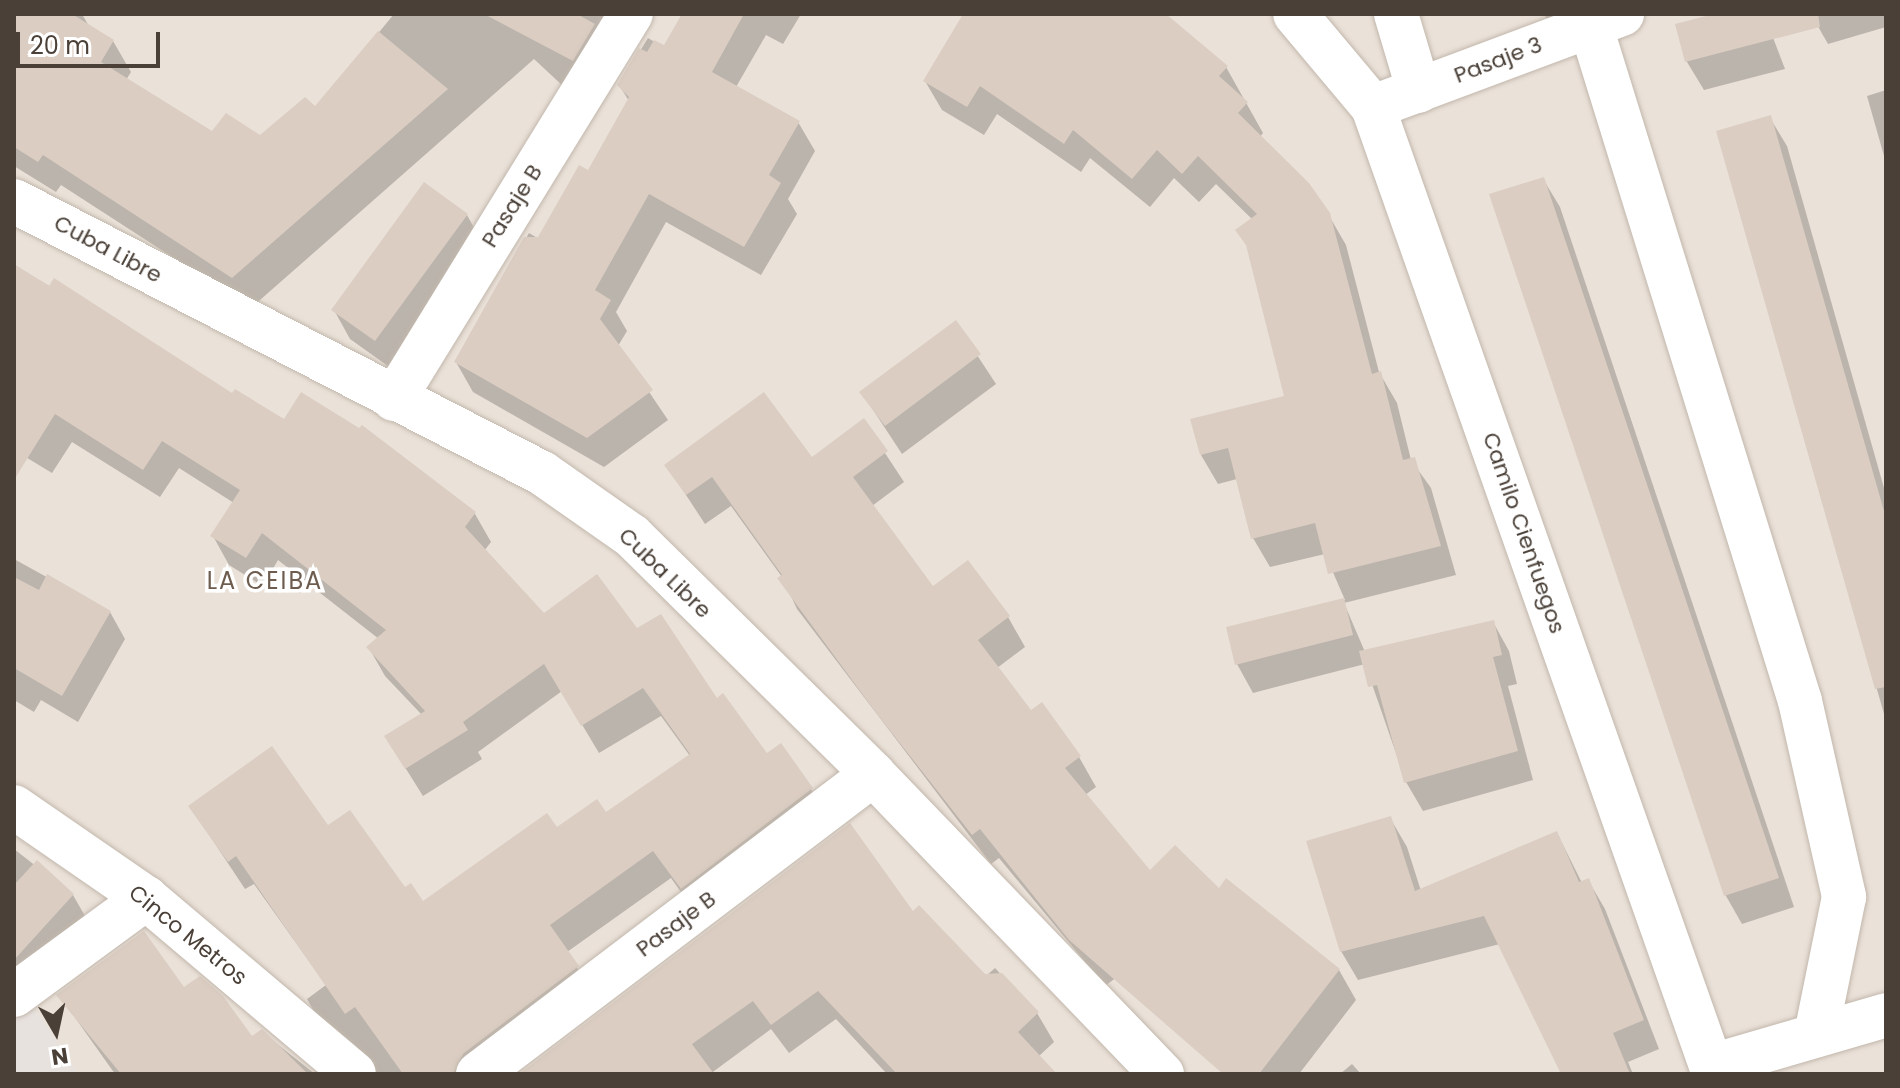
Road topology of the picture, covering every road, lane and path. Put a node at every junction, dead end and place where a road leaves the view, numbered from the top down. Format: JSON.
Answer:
{"nodes":[{"id":1,"x":631,"y":14,"type":"edge"},
{"id":2,"x":1295,"y":14,"type":"edge"},
{"id":3,"x":1396,"y":14,"type":"edge"},
{"id":4,"x":1606,"y":19,"type":"edge"},
{"id":5,"x":1419,"y":91,"type":"junction"},
{"id":6,"x":1373,"y":107,"type":"junction"},
{"id":7,"x":14,"y":201,"type":"edge"},
{"id":8,"x":394,"y":399,"type":"junction"},
{"id":9,"x":873,"y":774,"type":"junction"},
{"id":10,"x":14,"y":807,"type":"edge"},
{"id":11,"x":146,"y":898,"type":"junction"},
{"id":12,"x":14,"y":995,"type":"edge"},
{"id":13,"x":1886,"y":1015,"type":"edge"},
{"id":14,"x":1816,"y":1035,"type":"junction"},
{"id":15,"x":1713,"y":1070,"type":"edge"},
{"id":16,"x":354,"y":1074,"type":"edge"},
{"id":17,"x":478,"y":1074,"type":"edge"},
{"id":18,"x":1162,"y":1074,"type":"edge"}],
"edges":[{"from":1,"to":8,"type":"street","name":"Pasaje B"},
{"from":2,"to":6,"type":"street","name":"Camilo Cienfuegos"},
{"from":3,"to":5,"type":"street"},
{"from":4,"to":5,"type":"street","name":"Pasaje 3"},
{"from":4,"to":14,"type":"street"},
{"from":5,"to":6,"type":"street","name":"Pasaje 3"},
{"from":6,"to":15,"type":"street","name":"Camilo Cienfuegos"},
{"from":7,"to":8,"type":"street","name":"Cuba Libre"},
{"from":8,"to":9,"type":"street","name":"Cuba Libre"},
{"from":9,"to":17,"type":"street","name":"Pasaje B"},
{"from":9,"to":18,"type":"street","name":"Cuba Libre"},
{"from":10,"to":11,"type":"street","name":"Cinco Metros"},
{"from":11,"to":12,"type":"street"},
{"from":11,"to":16,"type":"street","name":"Cinco Metros"},
{"from":13,"to":14,"type":"street"},
{"from":14,"to":15,"type":"street"}]}
